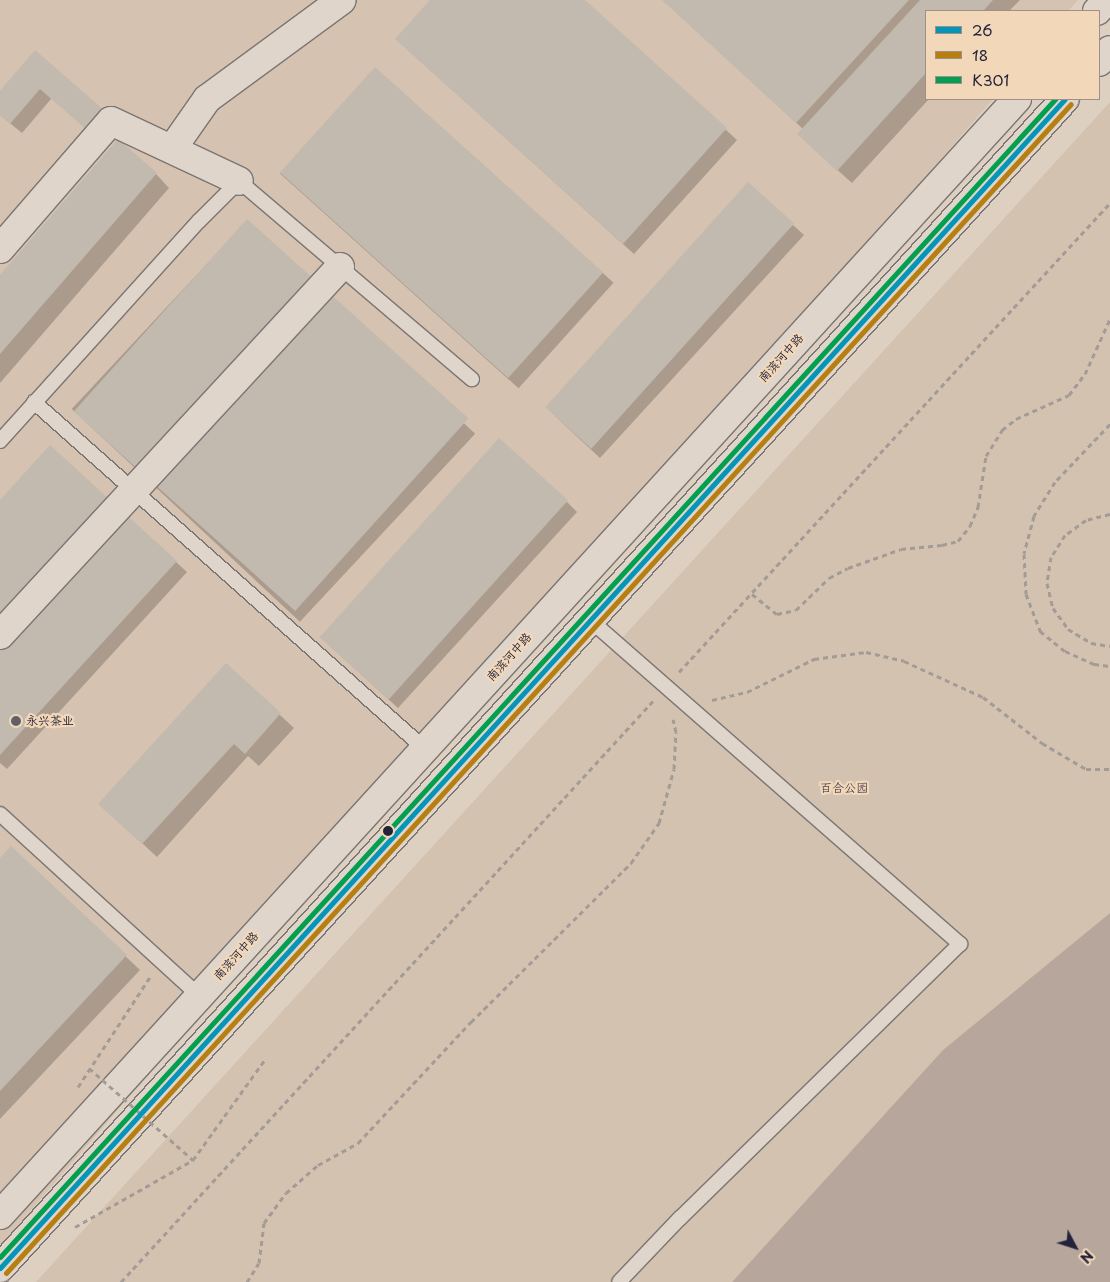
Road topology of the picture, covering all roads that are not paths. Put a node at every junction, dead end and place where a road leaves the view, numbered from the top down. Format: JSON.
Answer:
{"nodes":[{"id":1,"x":342,"y":0,"type":"edge"},
{"id":2,"x":1107,"y":0,"type":"edge"},
{"id":3,"x":1097,"y":10,"type":"edge"},
{"id":4,"x":1110,"y":50,"type":"edge"},
{"id":5,"x":1100,"y":61,"type":"edge"},
{"id":6,"x":1016,"y":100,"type":"edge"},
{"id":7,"x":1064,"y":100,"type":"edge"},
{"id":8,"x":172,"y":149,"type":"junction"},
{"id":9,"x":239,"y":181,"type":"junction"},
{"id":10,"x":0,"y":249,"type":"edge"},
{"id":11,"x":340,"y":267,"type":"junction"},
{"id":12,"x":472,"y":378,"type":"dead end"},
{"id":13,"x":34,"y":402,"type":"junction"},
{"id":14,"x":0,"y":441,"type":"edge"},
{"id":15,"x":133,"y":490,"type":"junction"},
{"id":16,"x":590,"y":620,"type":"junction"},
{"id":17,"x":0,"y":635,"type":"edge"},
{"id":18,"x":425,"y":749,"type":"junction"},
{"id":19,"x":0,"y":814,"type":"edge"},
{"id":20,"x":199,"y":996,"type":"junction"},
{"id":21,"x":0,"y":1215,"type":"edge"},
{"id":22,"x":0,"y":1268,"type":"edge"},
{"id":23,"x":619,"y":1282,"type":"edge"}],
"edges":[{"from":1,"to":8,"type":"main road"},
{"from":2,"to":3,"type":"main road"},
{"from":4,"to":5,"type":"main road"},
{"from":6,"to":18,"type":"main road","name":"南滨河中路"},
{"from":7,"to":16,"type":"main road"},
{"from":8,"to":9,"type":"main road"},
{"from":8,"to":10,"type":"main road"},
{"from":9,"to":11,"type":"lane"},
{"from":9,"to":13,"type":"lane"},
{"from":11,"to":12,"type":"lane"},
{"from":11,"to":15,"type":"main road"},
{"from":13,"to":14,"type":"lane"},
{"from":13,"to":15,"type":"lane"},
{"from":15,"to":17,"type":"main road"},
{"from":15,"to":18,"type":"lane"},
{"from":16,"to":22,"type":"main road"},
{"from":16,"to":23,"type":"lane"},
{"from":18,"to":20,"type":"main road","name":"南滨河中路"},
{"from":19,"to":20,"type":"lane"},
{"from":20,"to":21,"type":"main road","name":"南滨河中路"}]}
